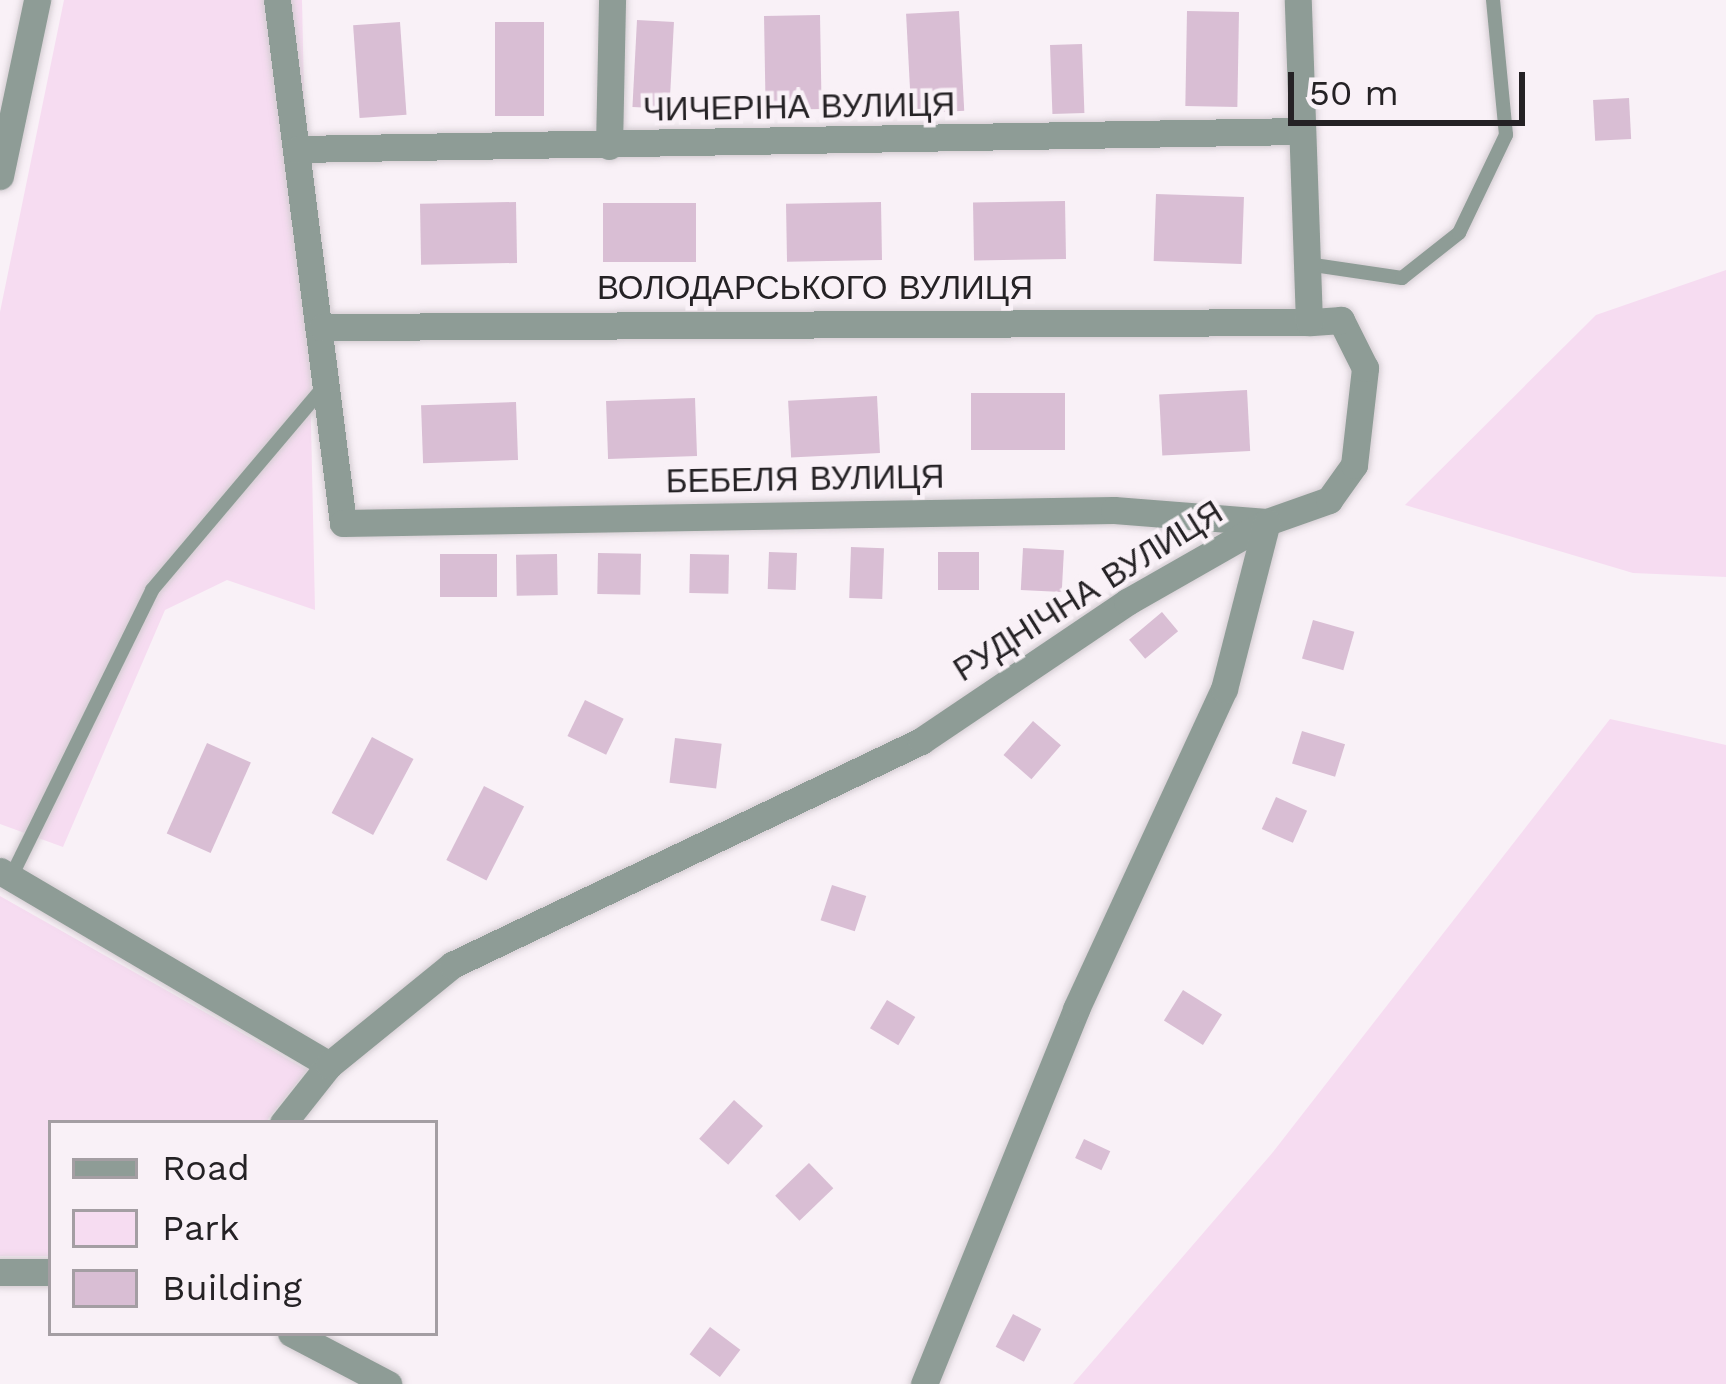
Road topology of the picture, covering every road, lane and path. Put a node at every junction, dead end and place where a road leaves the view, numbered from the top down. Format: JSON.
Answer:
{"nodes":[{"id":1,"x":37,"y":0,"type":"edge"},
{"id":2,"x":277,"y":0,"type":"edge"},
{"id":3,"x":612,"y":0,"type":"edge"},
{"id":4,"x":1298,"y":0,"type":"edge"},
{"id":5,"x":1492,"y":0,"type":"edge"},
{"id":6,"x":1301,"y":131,"type":"junction"},
{"id":7,"x":609,"y":146,"type":"junction"},
{"id":8,"x":298,"y":149,"type":"junction"},
{"id":9,"x":0,"y":176,"type":"edge"},
{"id":10,"x":1306,"y":264,"type":"junction"},
{"id":11,"x":1309,"y":322,"type":"junction"},
{"id":12,"x":322,"y":327,"type":"junction"},
{"id":13,"x":328,"y":381,"type":"junction"},
{"id":14,"x":1267,"y":522,"type":"junction"},
{"id":15,"x":6,"y":874,"type":"edge"},
{"id":16,"x":329,"y":1064,"type":"junction"},
{"id":17,"x":285,"y":1120,"type":"edge"},
{"id":18,"x":0,"y":1272,"type":"edge"},
{"id":19,"x":48,"y":1273,"type":"edge"},
{"id":20,"x":297,"y":1336,"type":"edge"},
{"id":21,"x":388,"y":1384,"type":"edge"},
{"id":22,"x":924,"y":1384,"type":"edge"}],
"edges":[{"from":1,"to":9,"type":"street"},
{"from":2,"to":8,"type":"street"},
{"from":3,"to":7,"type":"street"},
{"from":4,"to":6,"type":"street"},
{"from":5,"to":10,"type":"lane"},
{"from":6,"to":7,"type":"street","name":"ЧИЧЕРІНА ВУЛИЦЯ"},
{"from":6,"to":10,"type":"street"},
{"from":7,"to":8,"type":"street","name":"ЧИЧЕРІНА ВУЛИЦЯ"},
{"from":8,"to":12,"type":"street"},
{"from":10,"to":11,"type":"street"},
{"from":11,"to":12,"type":"street","name":"ВОЛОДАРСЬКОГО ВУЛИЦЯ"},
{"from":11,"to":14,"type":"street"},
{"from":12,"to":13,"type":"street"},
{"from":13,"to":14,"type":"street","name":"БЕБЕЛЯ ВУЛИЦЯ"},
{"from":13,"to":15,"type":"lane"},
{"from":14,"to":16,"type":"street","name":"РУДНІЧНА ВУЛИЦЯ"},
{"from":14,"to":22,"type":"street","name":"РУДНІЧНА ВУЛИЦЯ"},
{"from":15,"to":16,"type":"street"},
{"from":16,"to":17,"type":"street","name":"РУДНІЧНА ВУЛИЦЯ"},
{"from":18,"to":19,"type":"street"},
{"from":20,"to":21,"type":"street"}]}
